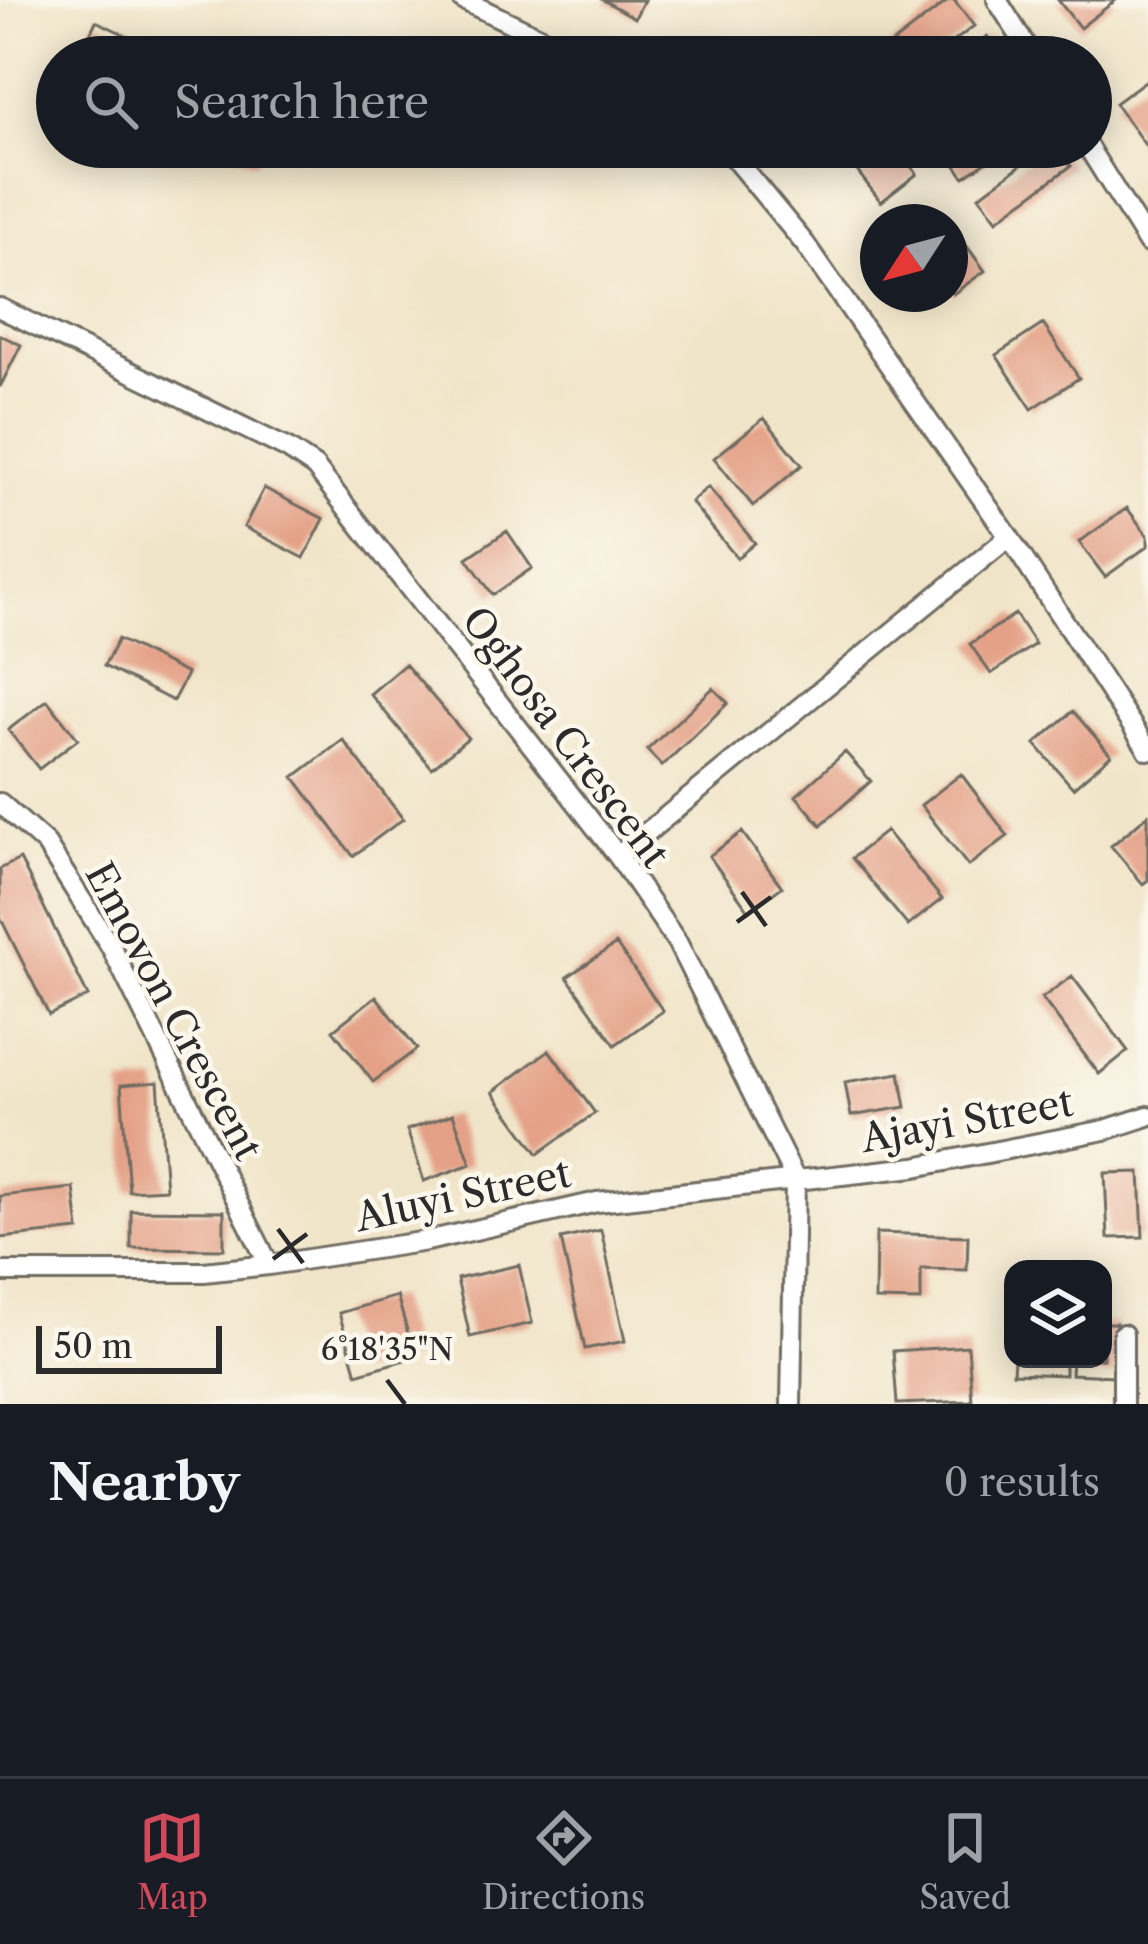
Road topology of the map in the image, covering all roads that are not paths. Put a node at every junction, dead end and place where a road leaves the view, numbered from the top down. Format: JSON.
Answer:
{"nodes":[{"id":1,"x":463,"y":0,"type":"edge"},
{"id":2,"x":997,"y":0,"type":"edge"},
{"id":3,"x":538,"y":36,"type":"edge"},
{"id":4,"x":1020,"y":36,"type":"edge"},
{"id":5,"x":742,"y":168,"type":"edge"},
{"id":6,"x":1101,"y":168,"type":"edge"},
{"id":7,"x":1148,"y":243,"type":"edge"},
{"id":8,"x":0,"y":308,"type":"edge"},
{"id":9,"x":1009,"y":537,"type":"junction"},
{"id":10,"x":1148,"y":750,"type":"edge"},
{"id":11,"x":0,"y":803,"type":"edge"},
{"id":12,"x":618,"y":856,"type":"junction"},
{"id":13,"x":1148,"y":1116,"type":"edge"},
{"id":14,"x":795,"y":1179,"type":"junction"},
{"id":15,"x":269,"y":1265,"type":"junction"},
{"id":16,"x":0,"y":1272,"type":"edge"},
{"id":17,"x":1123,"y":1334,"type":"dead end"},
{"id":18,"x":790,"y":1404,"type":"edge"},
{"id":19,"x":1123,"y":1404,"type":"edge"}],
"edges":[{"from":1,"to":3,"type":"street"},
{"from":2,"to":4,"type":"street"},
{"from":5,"to":9,"type":"street"},
{"from":6,"to":7,"type":"street"},
{"from":8,"to":12,"type":"street","name":"Oghosa Crescent"},
{"from":9,"to":10,"type":"street"},
{"from":9,"to":12,"type":"street"},
{"from":11,"to":15,"type":"street","name":"Emovon Crescent"},
{"from":12,"to":14,"type":"street","name":"Oghosa Crescent"},
{"from":13,"to":14,"type":"street","name":"Ajayi Street"},
{"from":14,"to":15,"type":"street","name":"Aluyi Street"},
{"from":14,"to":18,"type":"street","name":"Oghosa Crescent"},
{"from":15,"to":16,"type":"street","name":"Aluyi Street"},
{"from":17,"to":19,"type":"street"}]}
